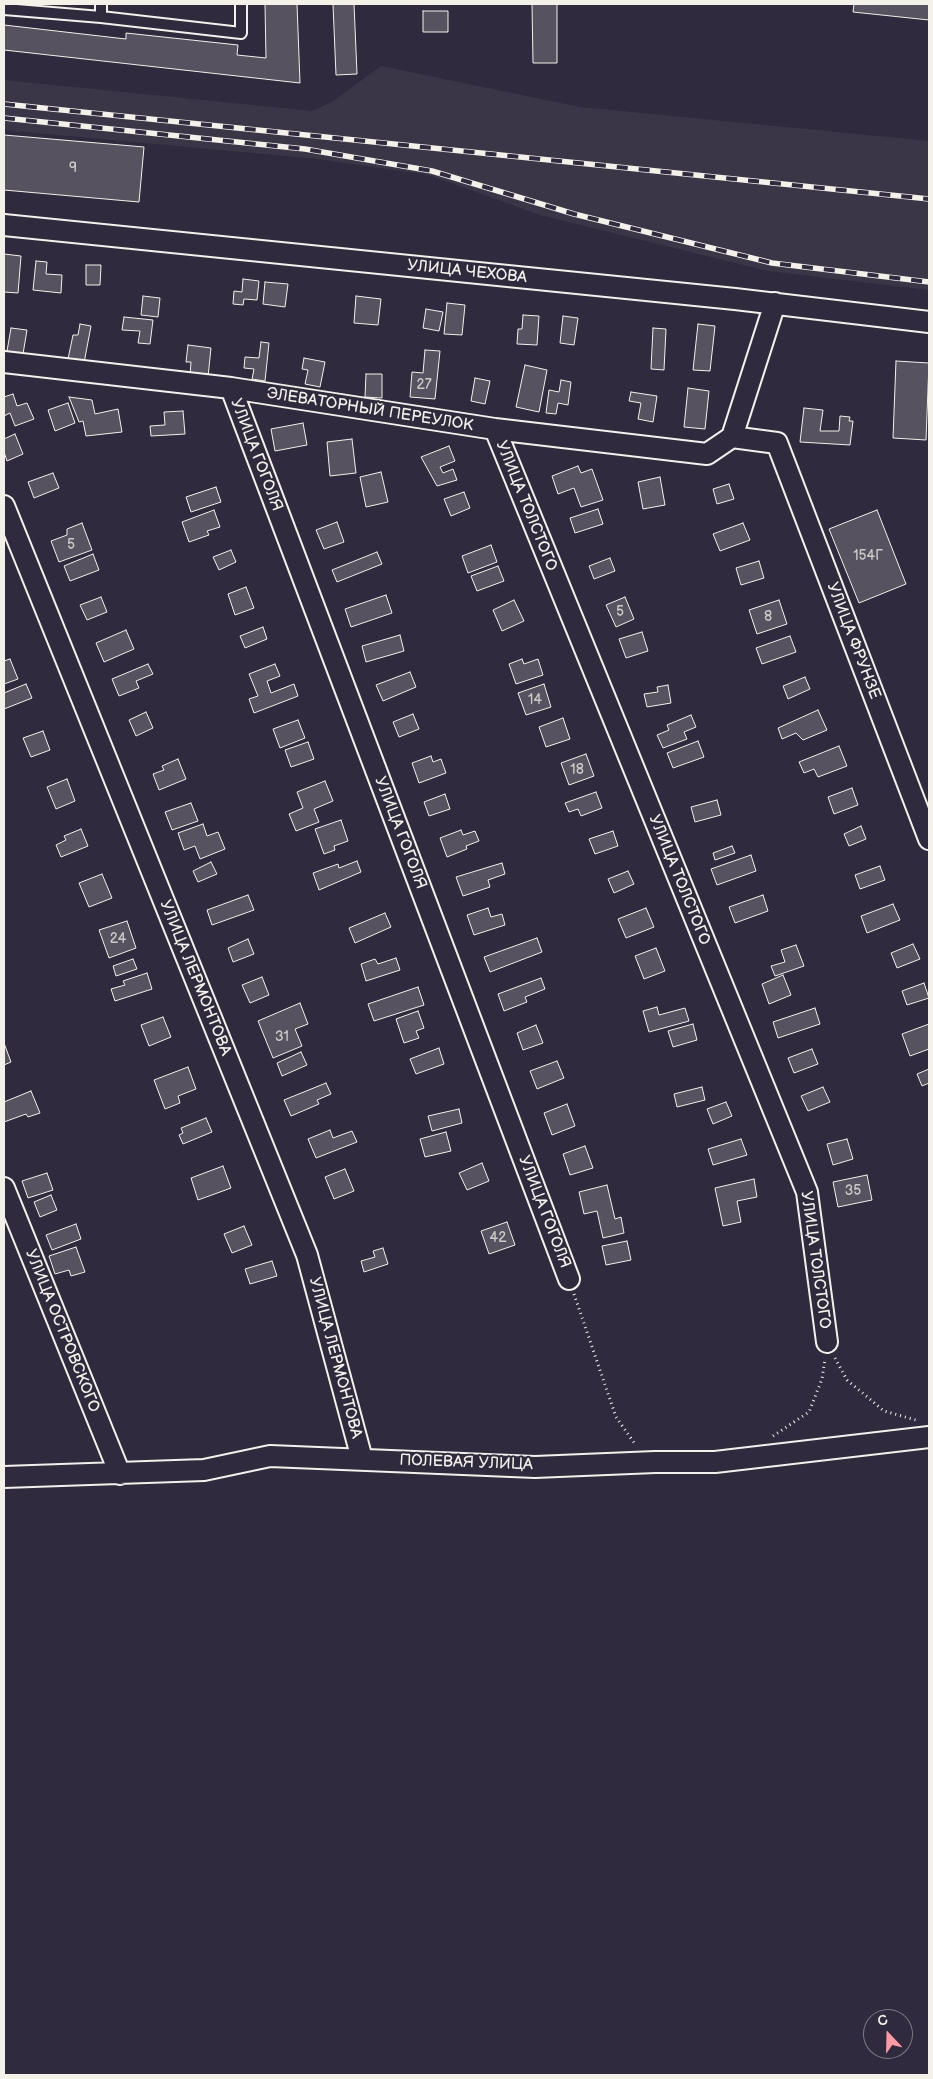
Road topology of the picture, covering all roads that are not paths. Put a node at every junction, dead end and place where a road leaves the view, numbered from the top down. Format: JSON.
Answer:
{"nodes":[{"id":1,"x":101,"y":4,"type":"edge"},
{"id":2,"x":240,"y":4,"type":"edge"},
{"id":3,"x":4,"y":9,"type":"edge"},
{"id":4,"x":101,"y":17,"type":"junction"},
{"id":5,"x":4,"y":225,"type":"edge"},
{"id":6,"x":774,"y":303,"type":"junction"},
{"id":7,"x":929,"y":322,"type":"edge"},
{"id":8,"x":4,"y":362,"type":"edge"},
{"id":9,"x":231,"y":388,"type":"junction"},
{"id":10,"x":495,"y":429,"type":"junction"},
{"id":11,"x":732,"y":438,"type":"junction"},
{"id":12,"x":4,"y":506,"type":"edge"},
{"id":13,"x":929,"y":839,"type":"edge"},
{"id":14,"x":4,"y":1188,"type":"edge"},
{"id":15,"x":570,"y":1279,"type":"road end"},
{"id":16,"x":827,"y":1342,"type":"road end"},
{"id":17,"x":925,"y":1429,"type":"edge"},
{"id":18,"x":362,"y":1459,"type":"junction"},
{"id":19,"x":120,"y":1474,"type":"junction"},
{"id":20,"x":4,"y":1476,"type":"edge"}],
"edges":[{"from":1,"to":4,"type":"lane"},
{"from":2,"to":4,"type":"lane"},
{"from":3,"to":4,"type":"lane"},
{"from":5,"to":6,"type":"street","name":"УЛИЦА ЧЕХОВА"},
{"from":6,"to":7,"type":"street","name":"УЛИЦА ЧЕХОВА"},
{"from":6,"to":11,"type":"street"},
{"from":8,"to":9,"type":"street","name":"ЭЛЕВАТОРНЫЙ ПЕРЕУЛОК"},
{"from":9,"to":10,"type":"street","name":"ЭЛЕВАТОРНЫЙ ПЕРЕУЛОК"},
{"from":9,"to":15,"type":"street","name":"УЛИЦА ГОГОЛЯ"},
{"from":10,"to":11,"type":"street","name":"ЭЛЕВАТОРНЫЙ ПЕРЕУЛОК"},
{"from":10,"to":16,"type":"street","name":"УЛИЦА ТОЛСТОГО"},
{"from":11,"to":13,"type":"street","name":"УЛИЦА ФРУНЗЕ"},
{"from":12,"to":18,"type":"street","name":"УЛИЦА ЛЕРМОНТОВА"},
{"from":14,"to":19,"type":"street","name":"УЛИЦА ОСТРОВСКОГО"},
{"from":17,"to":18,"type":"street","name":"ПОЛЕВАЯ УЛИЦА"},
{"from":18,"to":19,"type":"street","name":"ПОЛЕВАЯ УЛИЦА"},
{"from":19,"to":20,"type":"street","name":"ПОЛЕВАЯ УЛИЦА"}]}
